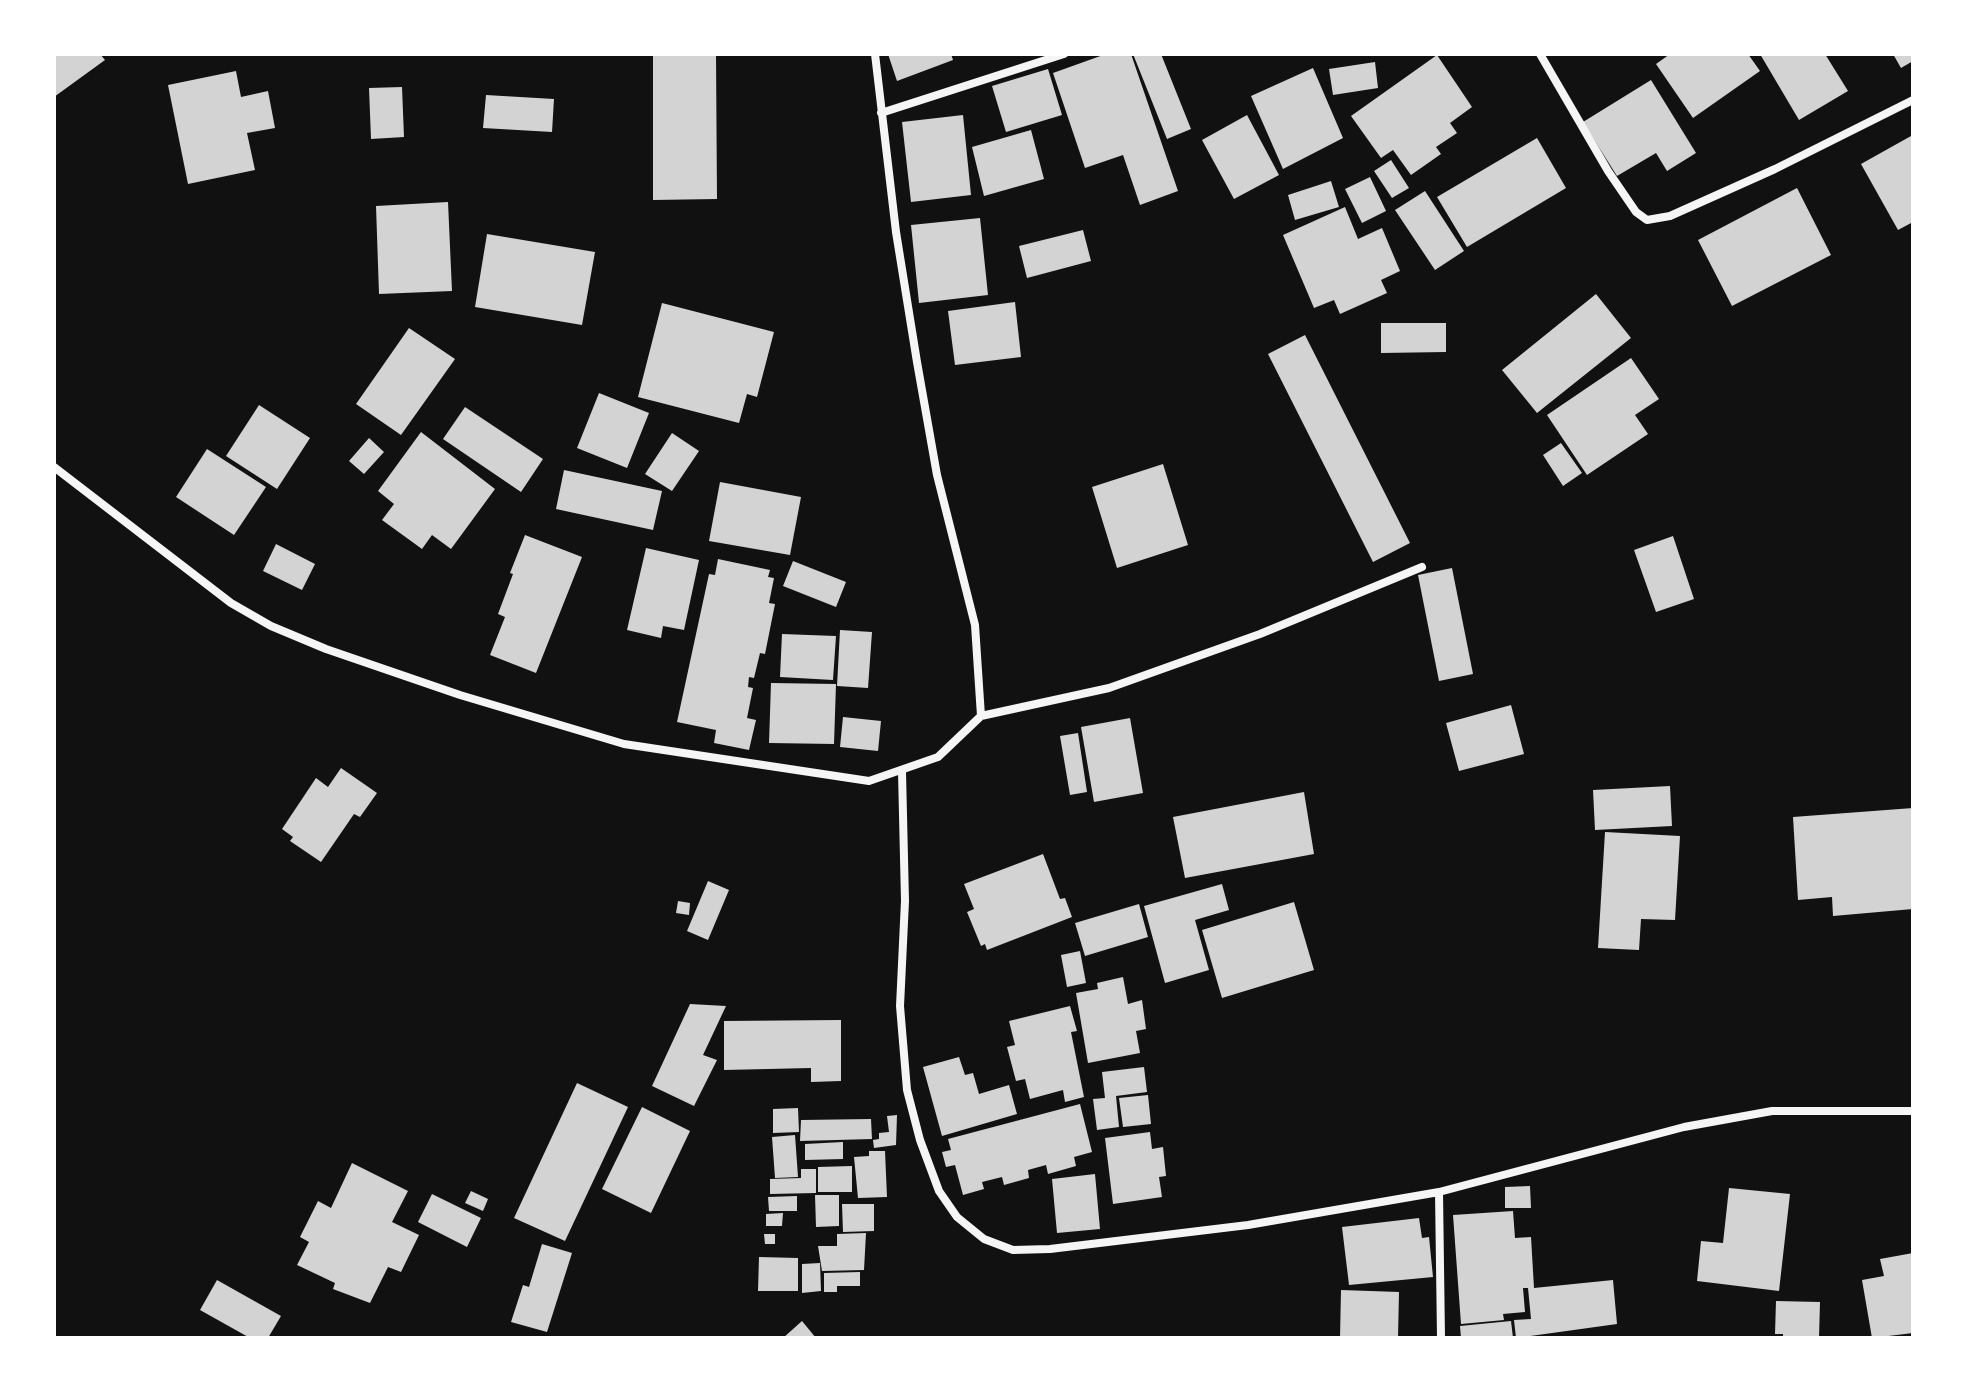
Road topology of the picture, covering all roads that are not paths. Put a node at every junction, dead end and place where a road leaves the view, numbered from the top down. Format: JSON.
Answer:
{"nodes":[{"id":1,"x":875,"y":54,"type":"edge"},
{"id":2,"x":1064,"y":54,"type":"edge"},
{"id":3,"x":1540,"y":54,"type":"edge"},
{"id":4,"x":1913,"y":100,"type":"edge"},
{"id":5,"x":881,"y":113,"type":"junction"},
{"id":6,"x":54,"y":467,"type":"edge"},
{"id":7,"x":1422,"y":567,"type":"dead end"},
{"id":8,"x":981,"y":716,"type":"junction"},
{"id":9,"x":902,"y":772,"type":"junction"},
{"id":10,"x":1913,"y":1111,"type":"edge"},
{"id":11,"x":1439,"y":1192,"type":"junction"},
{"id":12,"x":1441,"y":1338,"type":"edge"}],
"edges":[{"from":1,"to":5,"type":"street"},
{"from":2,"to":5,"type":"street"},
{"from":3,"to":4,"type":"street"},
{"from":5,"to":8,"type":"street"},
{"from":6,"to":9,"type":"street"},
{"from":7,"to":8,"type":"street"},
{"from":8,"to":9,"type":"street"},
{"from":9,"to":11,"type":"street"},
{"from":10,"to":11,"type":"street"},
{"from":11,"to":12,"type":"street"}]}
